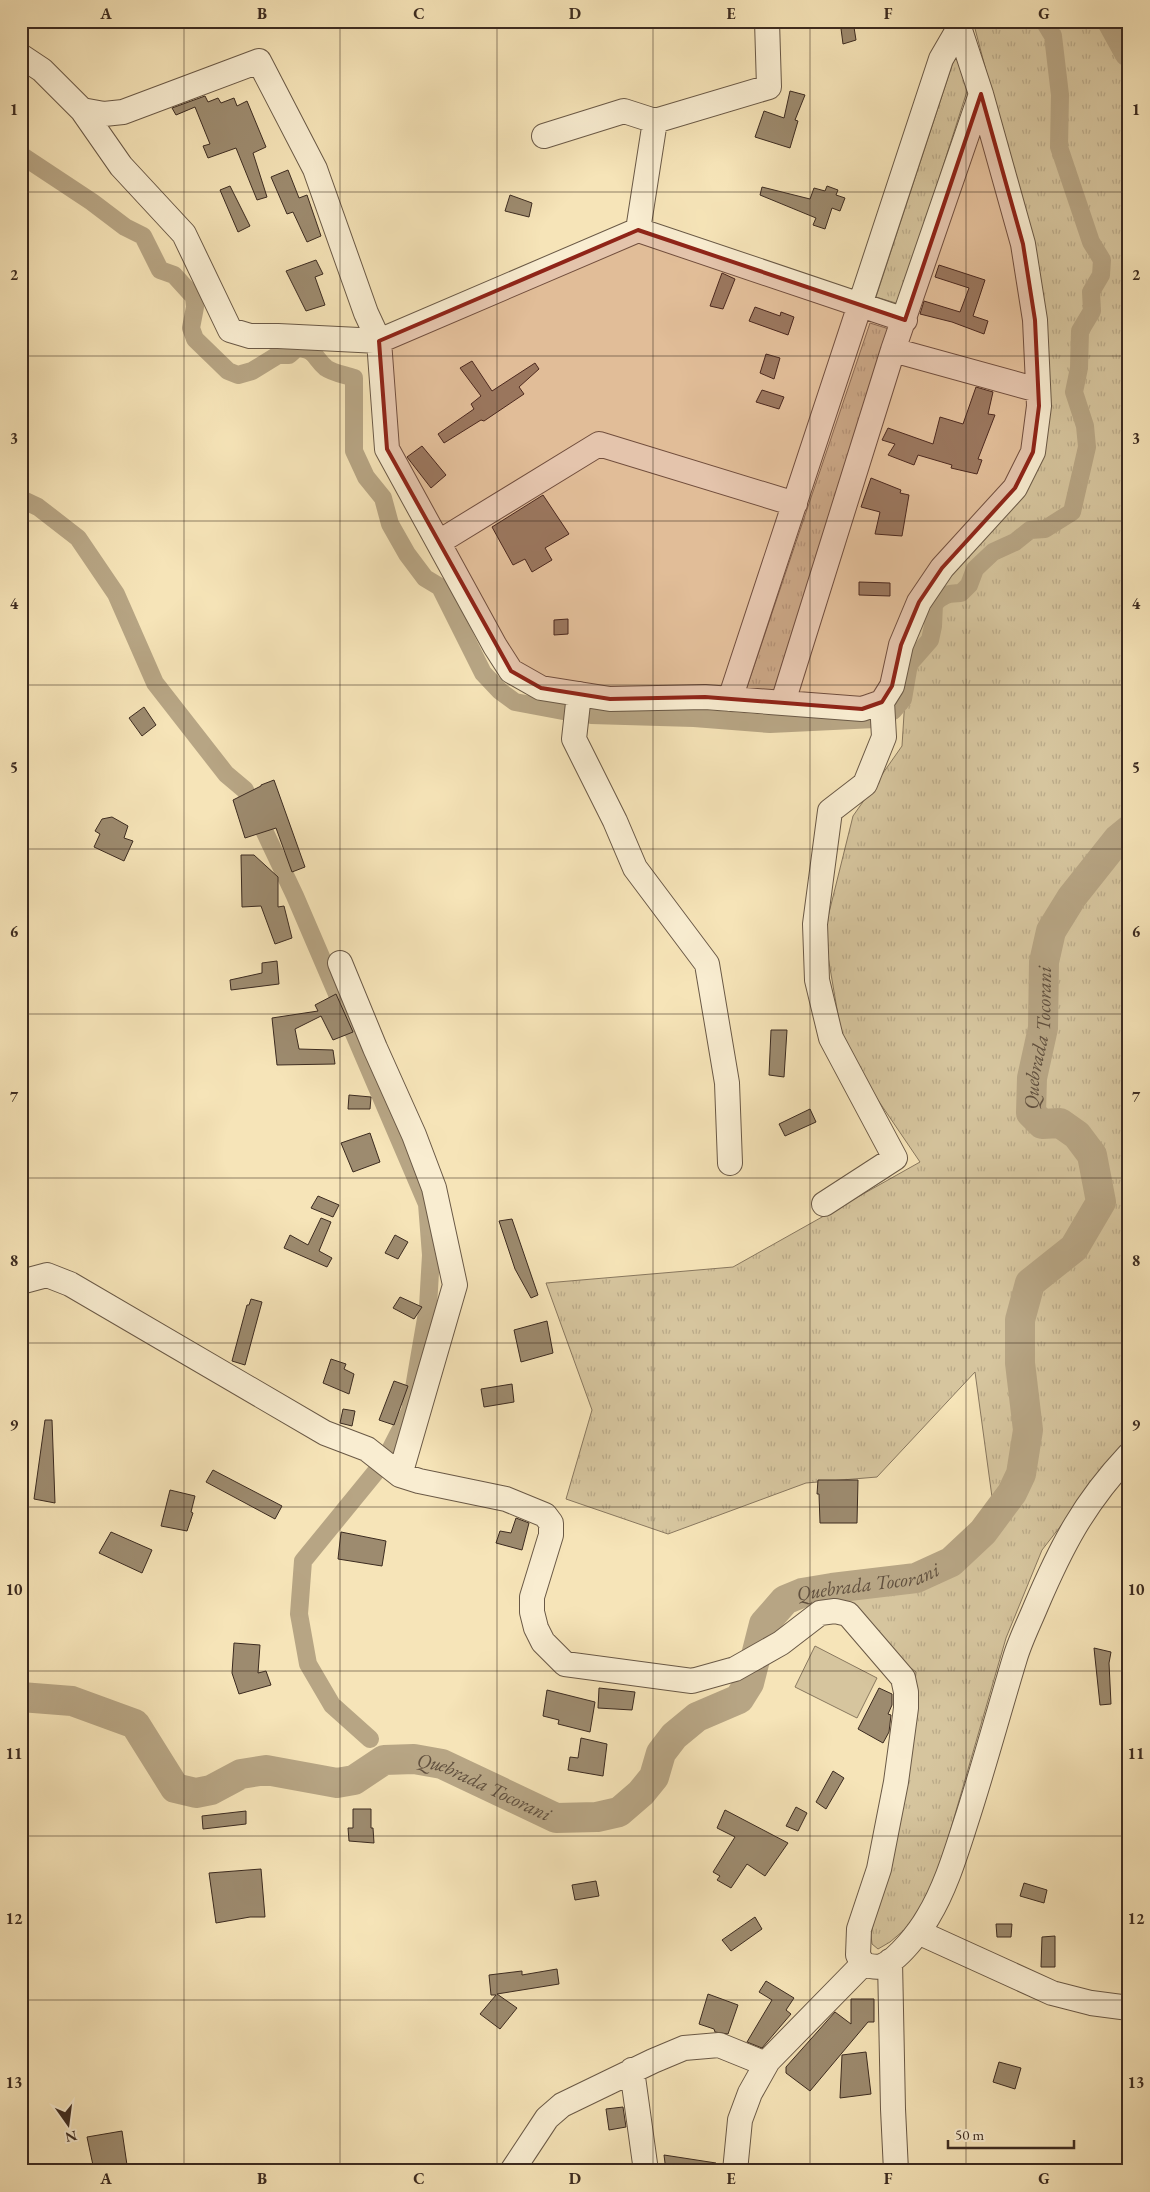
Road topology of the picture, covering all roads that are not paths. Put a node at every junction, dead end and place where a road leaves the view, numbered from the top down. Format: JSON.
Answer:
{"nodes":[{"id":1,"x":767,"y":21,"type":"edge"},
{"id":2,"x":958,"y":25,"type":"edge"},
{"id":3,"x":21,"y":56,"type":"edge"},
{"id":4,"x":981,"y":94,"type":"junction"},
{"id":5,"x":82,"y":110,"type":"junction"},
{"id":6,"x":655,"y":121,"type":"junction"},
{"id":7,"x":544,"y":136,"type":"dead end"},
{"id":8,"x":638,"y":230,"type":"junction"},
{"id":9,"x":861,"y":304,"type":"junction"},
{"id":10,"x":905,"y":320,"type":"junction"},
{"id":11,"x":379,"y":341,"type":"junction"},
{"id":12,"x":893,"y":350,"type":"junction"},
{"id":13,"x":1038,"y":390,"type":"junction"},
{"id":14,"x":794,"y":504,"type":"junction"},
{"id":15,"x":439,"y":542,"type":"junction"},
{"id":16,"x":579,"y":694,"type":"junction"},
{"id":17,"x":730,"y":699,"type":"junction"},
{"id":18,"x":783,"y":702,"type":"junction"},
{"id":19,"x":882,"y":702,"type":"junction"},
{"id":20,"x":340,"y":963,"type":"dead end"},
{"id":21,"x":730,"y":1164,"type":"dead end"},
{"id":22,"x":824,"y":1204,"type":"dead end"},
{"id":23,"x":24,"y":1282,"type":"edge"},
{"id":24,"x":1129,"y":1455,"type":"edge"},
{"id":25,"x":400,"y":1475,"type":"junction"},
{"id":26,"x":918,"y":1932,"type":"junction"},
{"id":27,"x":890,"y":1961,"type":"junction"},
{"id":28,"x":863,"y":1964,"type":"junction"},
{"id":29,"x":1129,"y":2008,"type":"edge"},
{"id":30,"x":766,"y":2064,"type":"junction"},
{"id":31,"x":632,"y":2070,"type":"junction"},
{"id":32,"x":512,"y":2171,"type":"edge"},
{"id":33,"x":646,"y":2171,"type":"edge"},
{"id":34,"x":735,"y":2171,"type":"edge"},
{"id":35,"x":896,"y":2171,"type":"edge"}],
"edges":[{"from":1,"to":6,"type":"street"},
{"from":2,"to":4,"type":"street"},
{"from":2,"to":9,"type":"street"},
{"from":3,"to":5,"type":"street"},
{"from":4,"to":10,"type":"street"},
{"from":4,"to":13,"type":"street"},
{"from":5,"to":11,"type":"street"},
{"from":5,"to":11,"type":"street"},
{"from":6,"to":7,"type":"street"},
{"from":6,"to":8,"type":"street"},
{"from":8,"to":9,"type":"street"},
{"from":8,"to":11,"type":"street"},
{"from":9,"to":10,"type":"street"},
{"from":9,"to":14,"type":"street"},
{"from":10,"to":12,"type":"street"},
{"from":11,"to":15,"type":"street"},
{"from":12,"to":13,"type":"street"},
{"from":12,"to":18,"type":"street"},
{"from":13,"to":19,"type":"street"},
{"from":14,"to":15,"type":"street"},
{"from":14,"to":17,"type":"street"},
{"from":15,"to":16,"type":"street"},
{"from":16,"to":17,"type":"street"},
{"from":16,"to":21,"type":"street"},
{"from":17,"to":18,"type":"street"},
{"from":18,"to":19,"type":"street"},
{"from":19,"to":22,"type":"street"},
{"from":20,"to":25,"type":"street"},
{"from":23,"to":25,"type":"street"},
{"from":24,"to":26,"type":"street"},
{"from":25,"to":28,"type":"street"},
{"from":26,"to":27,"type":"street"},
{"from":26,"to":29,"type":"street"},
{"from":27,"to":28,"type":"street"},
{"from":27,"to":35,"type":"street"},
{"from":28,"to":30,"type":"street"},
{"from":30,"to":31,"type":"street"},
{"from":30,"to":34,"type":"street"},
{"from":31,"to":32,"type":"street"},
{"from":31,"to":33,"type":"street"}]}
